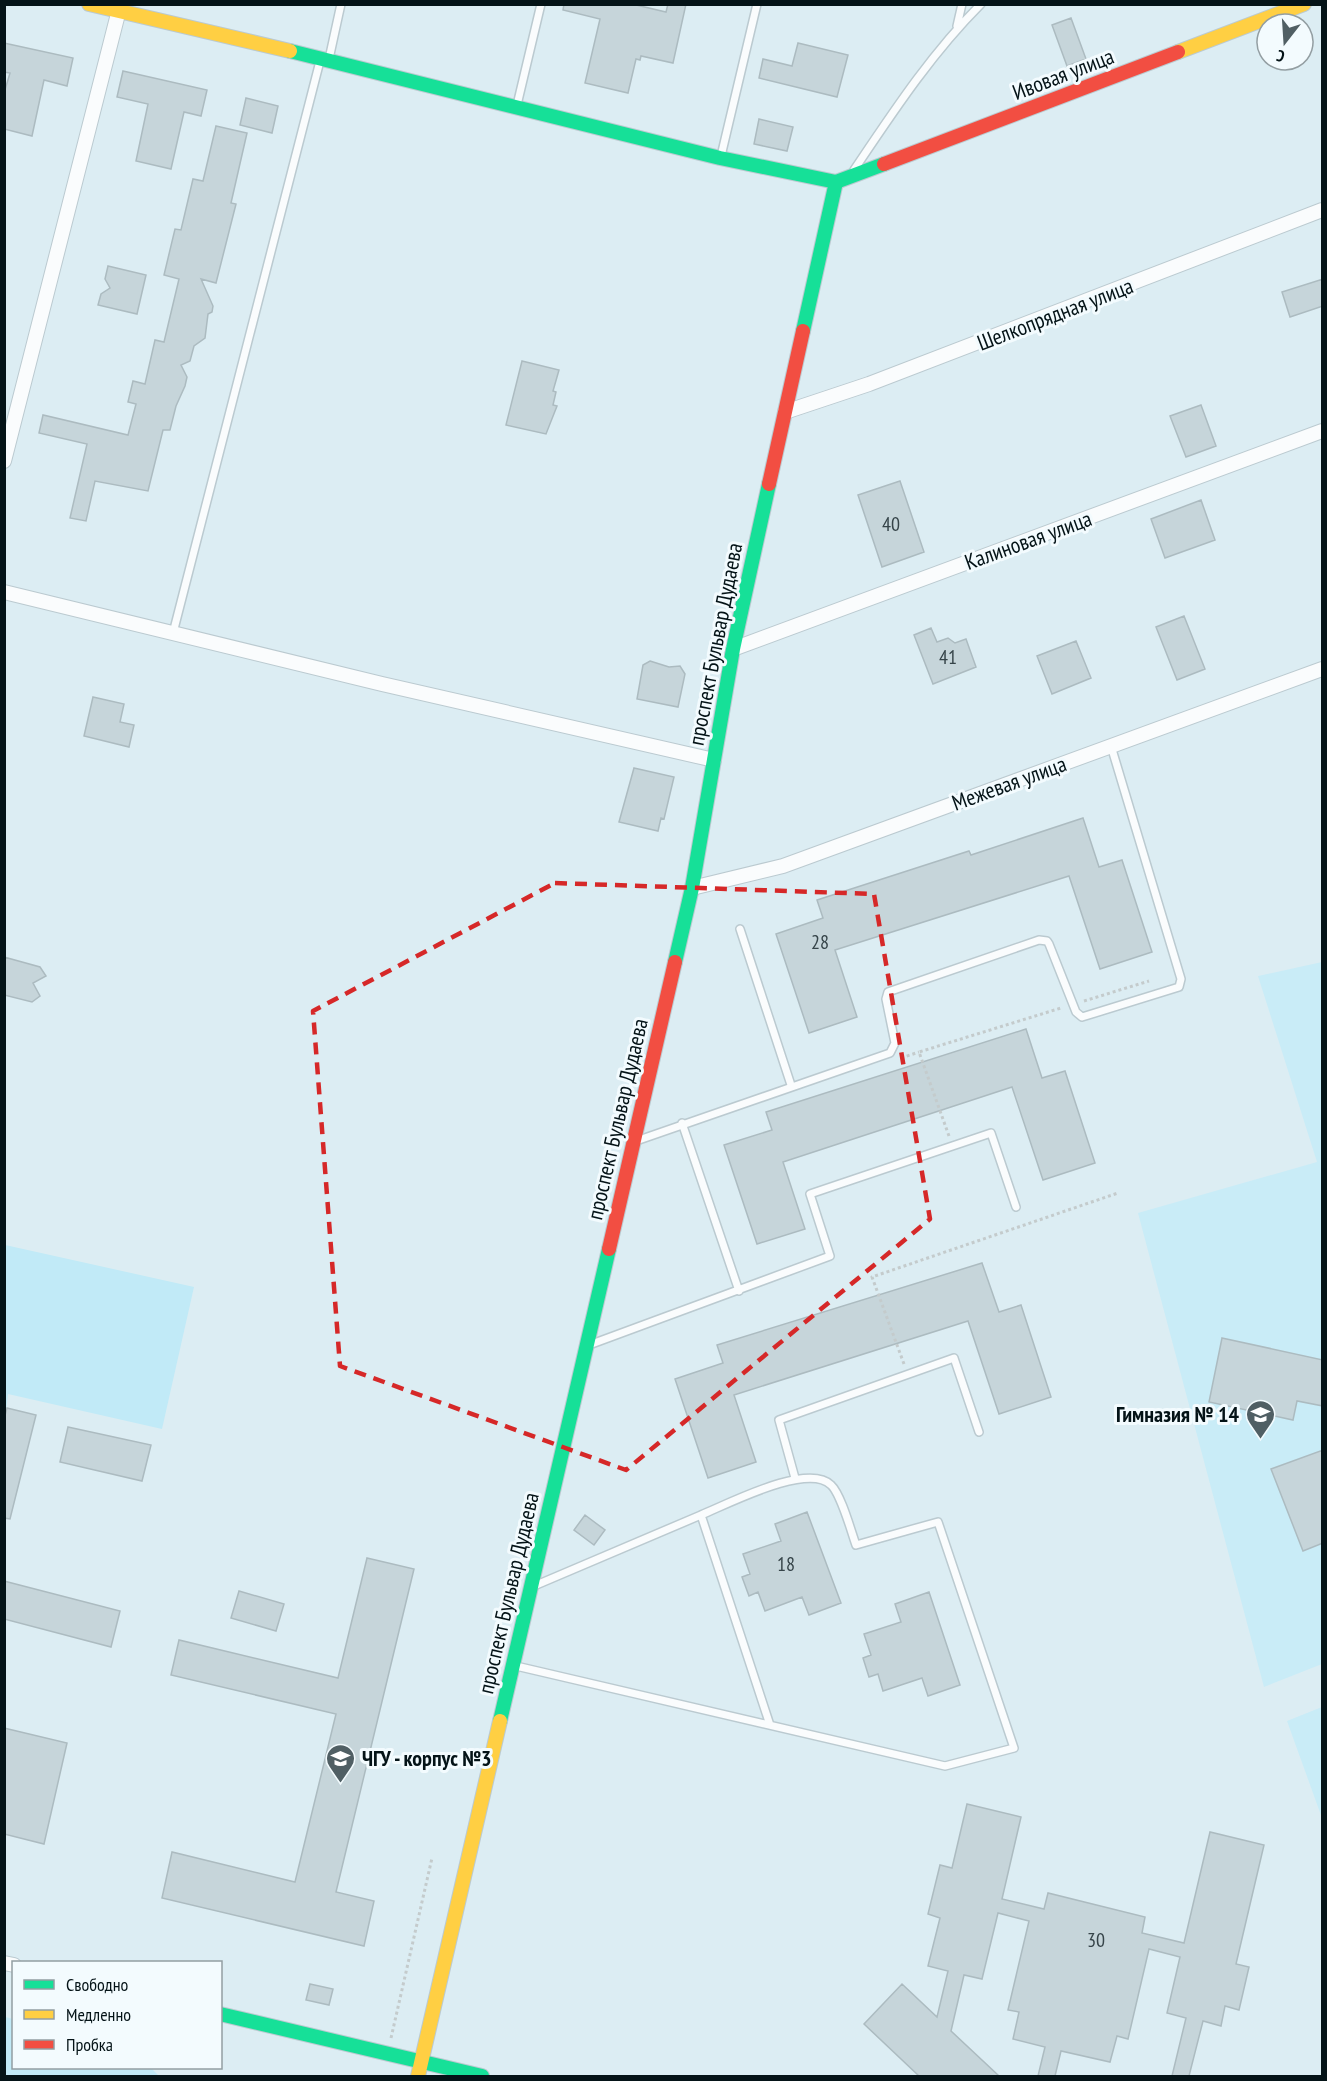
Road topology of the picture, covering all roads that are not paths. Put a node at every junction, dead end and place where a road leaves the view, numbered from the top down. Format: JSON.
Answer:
{"nodes":[{"id":1,"x":89,"y":4,"type":"edge"},
{"id":2,"x":341,"y":4,"type":"edge"},
{"id":3,"x":541,"y":4,"type":"edge"},
{"id":4,"x":757,"y":4,"type":"edge"},
{"id":5,"x":962,"y":4,"type":"edge"},
{"id":6,"x":981,"y":4,"type":"edge"},
{"id":7,"x":1304,"y":4,"type":"edge"},
{"id":8,"x":138,"y":9,"type":"edge"},
{"id":9,"x":119,"y":10,"type":"junction"},
{"id":10,"x":956,"y":28,"type":"junction"},
{"id":11,"x":324,"y":60,"type":"junction"},
{"id":12,"x":516,"y":108,"type":"junction"},
{"id":13,"x":720,"y":158,"type":"junction"},
{"id":14,"x":842,"y":179,"type":"junction"},
{"id":15,"x":1323,"y":210,"type":"edge"},
{"id":16,"x":785,"y":412,"type":"junction"},
{"id":17,"x":1323,"y":431,"type":"edge"},
{"id":18,"x":4,"y":461,"type":"edge"},
{"id":19,"x":4,"y":592,"type":"edge"},
{"id":20,"x":173,"y":633,"type":"junction"},
{"id":21,"x":733,"y":649,"type":"junction"},
{"id":22,"x":1323,"y":669,"type":"edge"},
{"id":23,"x":1111,"y":746,"type":"junction"},
{"id":24,"x":714,"y":760,"type":"junction"},
{"id":25,"x":692,"y":888,"type":"junction"},
{"id":26,"x":740,"y":929,"type":"dead end"},
{"id":27,"x":791,"y":1085,"type":"junction"},
{"id":28,"x":682,"y":1123,"type":"junction"},
{"id":29,"x":634,"y":1142,"type":"junction"},
{"id":30,"x":1016,"y":1207,"type":"dead end"},
{"id":31,"x":739,"y":1291,"type":"junction"},
{"id":32,"x":587,"y":1346,"type":"junction"},
{"id":33,"x":979,"y":1432,"type":"dead end"},
{"id":34,"x":795,"y":1478,"type":"junction"},
{"id":35,"x":701,"y":1515,"type":"junction"},
{"id":36,"x":531,"y":1587,"type":"junction"},
{"id":37,"x":513,"y":1665,"type":"junction"},
{"id":38,"x":770,"y":1725,"type":"junction"},
{"id":39,"x":222,"y":2014,"type":"edge"},
{"id":40,"x":420,"y":2070,"type":"edge"},
{"id":41,"x":482,"y":2076,"type":"edge"}],
"edges":[{"from":1,"to":9,"type":"street"},
{"from":2,"to":11,"type":"lane"},
{"from":3,"to":12,"type":"lane"},
{"from":4,"to":13,"type":"lane"},
{"from":5,"to":10,"type":"lane"},
{"from":6,"to":10,"type":"lane"},
{"from":7,"to":14,"type":"street","name":"Ивовая улица"},
{"from":8,"to":9,"type":"street"},
{"from":8,"to":11,"type":"street"},
{"from":9,"to":18,"type":"street"},
{"from":10,"to":14,"type":"lane"},
{"from":11,"to":12,"type":"street"},
{"from":11,"to":20,"type":"lane"},
{"from":12,"to":13,"type":"street"},
{"from":13,"to":14,"type":"street"},
{"from":14,"to":16,"type":"street","name":"проспект Бульвар Дудаева"},
{"from":15,"to":16,"type":"street","name":"Шелкопрядная улица"},
{"from":16,"to":21,"type":"street","name":"проспект Бульвар Дудаева"},
{"from":17,"to":21,"type":"street","name":"Калиновая улица"},
{"from":19,"to":20,"type":"street"},
{"from":20,"to":24,"type":"street"},
{"from":21,"to":24,"type":"street","name":"проспект Бульвар Дудаева"},
{"from":22,"to":23,"type":"street","name":"Межевая улица"},
{"from":23,"to":25,"type":"street","name":"Межевая улица"},
{"from":23,"to":27,"type":"lane"},
{"from":24,"to":25,"type":"street","name":"проспект Бульвар Дудаева"},
{"from":25,"to":29,"type":"street","name":"проспект Бульвар Дудаева"},
{"from":26,"to":27,"type":"lane"},
{"from":27,"to":28,"type":"lane"},
{"from":28,"to":29,"type":"lane"},
{"from":28,"to":31,"type":"lane"},
{"from":29,"to":32,"type":"street","name":"проспект Бульвар Дудаева"},
{"from":30,"to":31,"type":"lane"},
{"from":31,"to":32,"type":"lane"},
{"from":32,"to":36,"type":"street","name":"проспект Бульвар Дудаева"},
{"from":33,"to":34,"type":"lane"},
{"from":34,"to":35,"type":"lane"},
{"from":34,"to":38,"type":"lane"},
{"from":35,"to":36,"type":"lane"},
{"from":35,"to":38,"type":"lane"},
{"from":36,"to":37,"type":"street","name":"проспект Бульвар Дудаева"},
{"from":37,"to":38,"type":"lane"},
{"from":37,"to":40,"type":"street","name":"проспект Бульвар Дудаева"},
{"from":39,"to":40,"type":"street"},
{"from":40,"to":41,"type":"street"}]}
